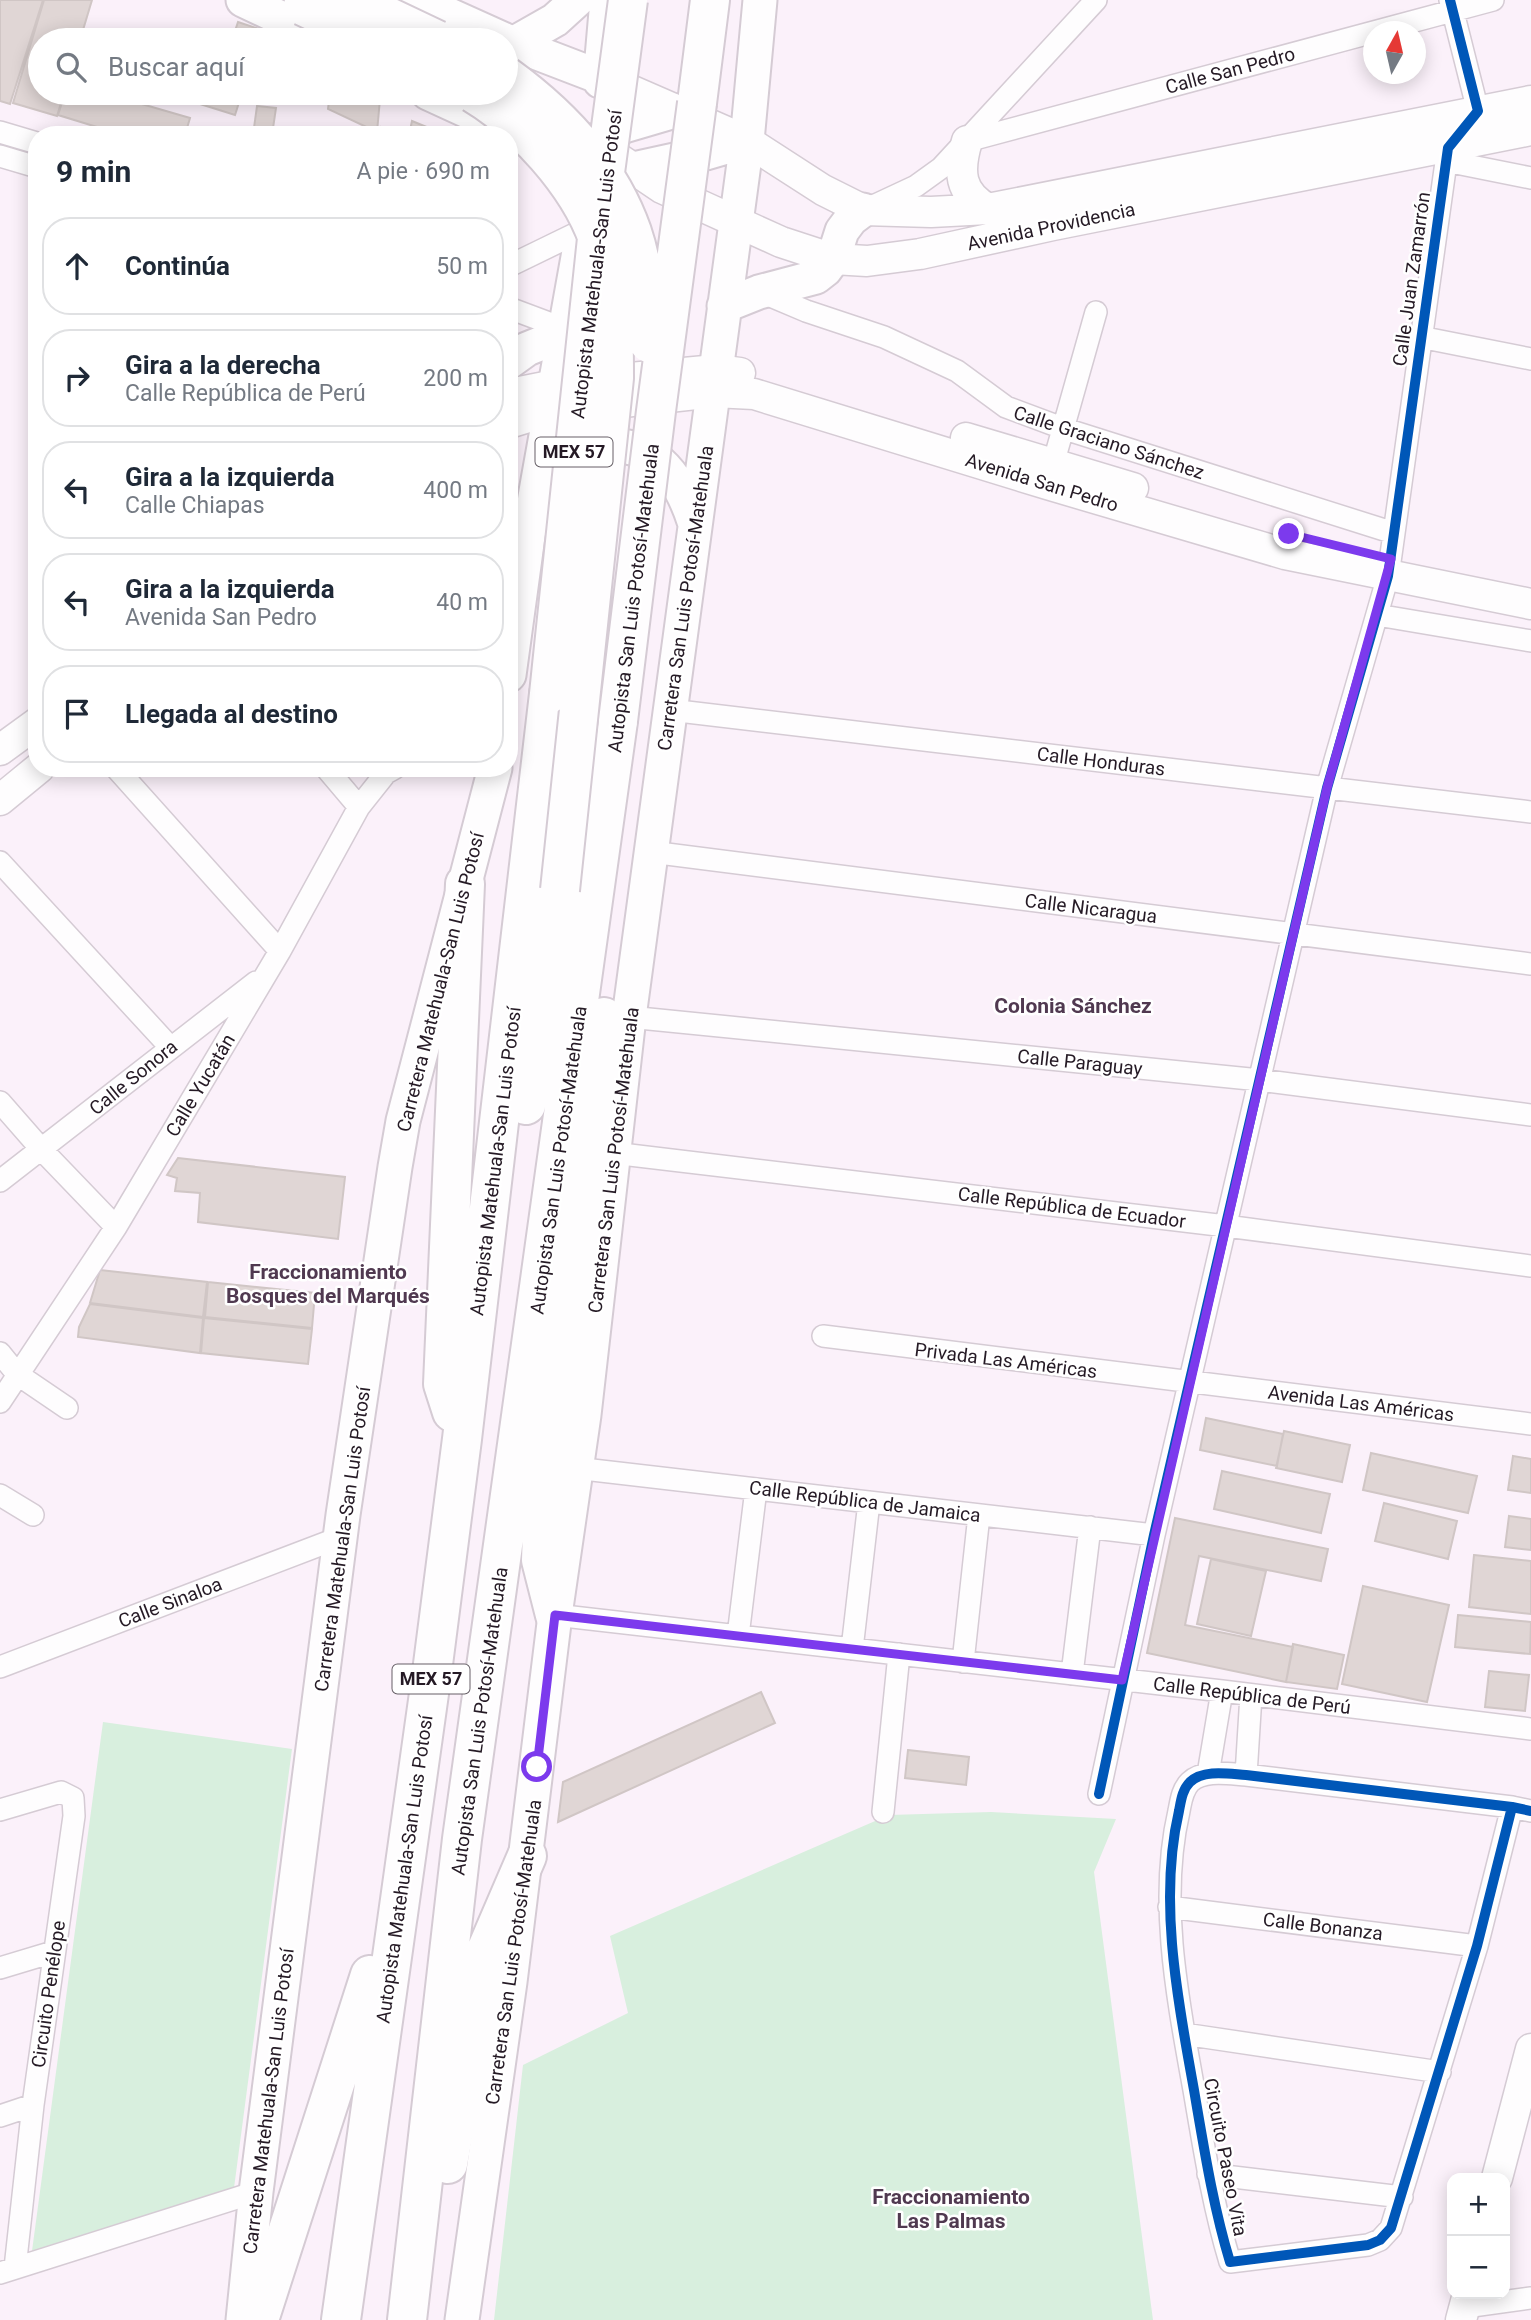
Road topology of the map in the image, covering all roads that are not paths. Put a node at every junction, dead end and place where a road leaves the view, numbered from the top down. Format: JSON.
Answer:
{"nodes":[{"id":1,"x":243,"y":0,"type":"edge"},
{"id":2,"x":290,"y":0,"type":"edge"},
{"id":3,"x":354,"y":0,"type":"edge"},
{"id":4,"x":368,"y":0,"type":"edge"},
{"id":5,"x":416,"y":0,"type":"edge"},
{"id":6,"x":577,"y":0,"type":"edge"},
{"id":7,"x":607,"y":0,"type":"edge"},
{"id":8,"x":615,"y":0,"type":"edge"},
{"id":9,"x":628,"y":0,"type":"edge"},
{"id":10,"x":697,"y":0,"type":"edge"},
{"id":11,"x":710,"y":0,"type":"edge"},
{"id":12,"x":760,"y":0,"type":"edge"},
{"id":13,"x":1096,"y":0,"type":"edge"},
{"id":14,"x":1493,"y":0,"type":"edge"},
{"id":15,"x":1451,"y":5,"type":"edge"},
{"id":16,"x":302,"y":28,"type":"edge"},
{"id":17,"x":349,"y":28,"type":"edge"},
{"id":18,"x":355,"y":28,"type":"edge"},
{"id":19,"x":412,"y":28,"type":"edge"},
{"id":20,"x":467,"y":28,"type":"edge"},
{"id":21,"x":518,"y":43,"type":"edge"},
{"id":22,"x":518,"y":53,"type":"edge"},
{"id":23,"x":518,"y":71,"type":"edge"},
{"id":24,"x":600,"y":77,"type":"junction"},
{"id":25,"x":1531,"y":101,"type":"edge"},
{"id":26,"x":455,"y":105,"type":"edge"},
{"id":27,"x":490,"y":105,"type":"edge"},
{"id":28,"x":686,"y":107,"type":"junction"},
{"id":29,"x":1478,"y":111,"type":"junction"},
{"id":30,"x":502,"y":126,"type":"edge"},
{"id":31,"x":518,"y":126,"type":"edge"},
{"id":32,"x":518,"y":126,"type":"edge"},
{"id":33,"x":1531,"y":131,"type":"edge"},
{"id":34,"x":518,"y":133,"type":"edge"},
{"id":35,"x":522,"y":135,"type":"junction"},
{"id":36,"x":594,"y":141,"type":"junction"},
{"id":37,"x":747,"y":141,"type":"junction"},
{"id":38,"x":967,"y":141,"type":"junction"},
{"id":39,"x":28,"y":143,"type":"edge"},
{"id":40,"x":3,"y":144,"type":"edge"},
{"id":41,"x":1447,"y":154,"type":"junction"},
{"id":42,"x":28,"y":161,"type":"edge"},
{"id":43,"x":633,"y":169,"type":"junction"},
{"id":44,"x":1531,"y":178,"type":"edge"},
{"id":45,"x":1061,"y":194,"type":"junction"},
{"id":46,"x":988,"y":209,"type":"junction"},
{"id":47,"x":863,"y":210,"type":"junction"},
{"id":48,"x":589,"y":221,"type":"junction"},
{"id":49,"x":1068,"y":222,"type":"junction"},
{"id":50,"x":736,"y":223,"type":"junction"},
{"id":51,"x":834,"y":259,"type":"junction"},
{"id":52,"x":518,"y":261,"type":"edge"},
{"id":53,"x":759,"y":292,"type":"junction"},
{"id":54,"x":724,"y":306,"type":"junction"},
{"id":55,"x":518,"y":312,"type":"edge"},
{"id":56,"x":1097,"y":312,"type":"dead end"},
{"id":57,"x":565,"y":332,"type":"junction"},
{"id":58,"x":1420,"y":337,"type":"junction"},
{"id":59,"x":518,"y":356,"type":"edge"},
{"id":60,"x":1531,"y":359,"type":"edge"},
{"id":61,"x":715,"y":381,"type":"junction"},
{"id":62,"x":518,"y":395,"type":"edge"},
{"id":63,"x":553,"y":398,"type":"junction"},
{"id":64,"x":656,"y":411,"type":"junction"},
{"id":65,"x":518,"y":418,"type":"edge"},
{"id":66,"x":1065,"y":429,"type":"junction"},
{"id":67,"x":1050,"y":474,"type":"junction"},
{"id":68,"x":522,"y":498,"type":"edge"},
{"id":69,"x":694,"y":524,"type":"junction"},
{"id":70,"x":1391,"y":556,"type":"junction"},
{"id":71,"x":1531,"y":584,"type":"edge"},
{"id":72,"x":1531,"y":604,"type":"edge"},
{"id":73,"x":518,"y":609,"type":"edge"},
{"id":74,"x":1377,"y":615,"type":"junction"},
{"id":75,"x":1531,"y":641,"type":"edge"},
{"id":76,"x":670,"y":710,"type":"junction"},
{"id":77,"x":28,"y":730,"type":"edge"},
{"id":78,"x":0,"y":750,"type":"edge"},
{"id":79,"x":28,"y":777,"type":"edge"},
{"id":80,"x":124,"y":777,"type":"edge"},
{"id":81,"x":334,"y":777,"type":"edge"},
{"id":82,"x":383,"y":777,"type":"edge"},
{"id":83,"x":493,"y":777,"type":"edge"},
{"id":84,"x":1327,"y":788,"type":"junction"},
{"id":85,"x":0,"y":800,"type":"edge"},
{"id":86,"x":359,"y":807,"type":"junction"},
{"id":87,"x":1531,"y":812,"type":"edge"},
{"id":88,"x":651,"y":852,"type":"junction"},
{"id":89,"x":0,"y":862,"type":"edge"},
{"id":90,"x":465,"y":884,"type":"junction"},
{"id":91,"x":1294,"y":934,"type":"junction"},
{"id":92,"x":280,"y":951,"type":"junction"},
{"id":93,"x":1531,"y":964,"type":"edge"},
{"id":94,"x":266,"y":974,"type":"junction"},
{"id":95,"x":602,"y":1033,"type":"junction"},
{"id":96,"x":523,"y":1038,"type":"junction"},
{"id":97,"x":170,"y":1047,"type":"junction"},
{"id":98,"x":1260,"y":1080,"type":"junction"},
{"id":99,"x":0,"y":1102,"type":"edge"},
{"id":100,"x":1531,"y":1115,"type":"edge"},
{"id":101,"x":42,"y":1150,"type":"junction"},
{"id":102,"x":613,"y":1153,"type":"junction"},
{"id":103,"x":0,"y":1181,"type":"edge"},
{"id":104,"x":1226,"y":1226,"type":"junction"},
{"id":105,"x":116,"y":1227,"type":"junction"},
{"id":106,"x":1531,"y":1266,"type":"edge"},
{"id":107,"x":823,"y":1336,"type":"dead end"},
{"id":108,"x":0,"y":1353,"type":"edge"},
{"id":109,"x":17,"y":1374,"type":"junction"},
{"id":110,"x":1190,"y":1382,"type":"junction"},
{"id":111,"x":0,"y":1402,"type":"edge"},
{"id":112,"x":67,"y":1408,"type":"dead end"},
{"id":113,"x":1531,"y":1424,"type":"edge"},
{"id":114,"x":463,"y":1425,"type":"junction"},
{"id":115,"x":575,"y":1468,"type":"junction"},
{"id":116,"x":757,"y":1489,"type":"junction"},
{"id":117,"x":0,"y":1495,"type":"edge"},
{"id":118,"x":869,"y":1502,"type":"junction"},
{"id":119,"x":33,"y":1515,"type":"dead end"},
{"id":120,"x":979,"y":1515,"type":"junction"},
{"id":121,"x":1090,"y":1527,"type":"junction"},
{"id":122,"x":1154,"y":1535,"type":"junction"},
{"id":123,"x":341,"y":1537,"type":"junction"},
{"id":124,"x":555,"y":1615,"type":"junction"},
{"id":125,"x":738,"y":1636,"type":"junction"},
{"id":126,"x":852,"y":1649,"type":"junction"},
{"id":127,"x":899,"y":1654,"type":"junction"},
{"id":128,"x":963,"y":1662,"type":"junction"},
{"id":129,"x":0,"y":1667,"type":"edge"},
{"id":130,"x":1072,"y":1674,"type":"junction"},
{"id":131,"x":1122,"y":1680,"type":"junction"},
{"id":132,"x":1222,"y":1691,"type":"junction"},
{"id":133,"x":1251,"y":1695,"type":"junction"},
{"id":134,"x":1531,"y":1729,"type":"edge"},
{"id":135,"x":1208,"y":1774,"type":"junction"},
{"id":136,"x":1246,"y":1775,"type":"junction"},
{"id":137,"x":1099,"y":1794,"type":"dead end"},
{"id":138,"x":1522,"y":1809,"type":"edge"},
{"id":139,"x":0,"y":1810,"type":"edge"},
{"id":140,"x":883,"y":1812,"type":"dead end"},
{"id":141,"x":527,"y":1856,"type":"junction"},
{"id":142,"x":402,"y":1877,"type":"junction"},
{"id":143,"x":1169,"y":1907,"type":"junction"},
{"id":144,"x":1477,"y":1946,"type":"junction"},
{"id":145,"x":53,"y":1952,"type":"junction"},
{"id":146,"x":0,"y":1968,"type":"edge"},
{"id":147,"x":1184,"y":2034,"type":"junction"},
{"id":148,"x":1531,"y":2049,"type":"edge"},
{"id":149,"x":1440,"y":2072,"type":"junction"},
{"id":150,"x":33,"y":2105,"type":"junction"},
{"id":151,"x":0,"y":2116,"type":"edge"},
{"id":152,"x":1521,"y":2124,"type":"edge"},
{"id":153,"x":1499,"y":2173,"type":"edge"},
{"id":154,"x":1209,"y":2174,"type":"junction"},
{"id":155,"x":256,"y":2192,"type":"junction"},
{"id":156,"x":1402,"y":2197,"type":"junction"},
{"id":157,"x":8,"y":2271,"type":"edge"},
{"id":158,"x":1531,"y":2298,"type":"edge"},
{"id":159,"x":1464,"y":2307,"type":"edge"},
{"id":160,"x":243,"y":2320,"type":"edge"},
{"id":161,"x":260,"y":2320,"type":"edge"},
{"id":162,"x":341,"y":2320,"type":"edge"},
{"id":163,"x":407,"y":2320,"type":"edge"},
{"id":164,"x":417,"y":2320,"type":"edge"},
{"id":165,"x":461,"y":2320,"type":"edge"}],
"edges":[{"from":1,"to":16,"type":"main road"},
{"from":2,"to":17,"type":"highway","bridge":true},
{"from":3,"to":19,"type":"highway","bridge":true},
{"from":4,"to":18,"type":"main road"},
{"from":5,"to":20,"type":"main road"},
{"from":6,"to":21,"type":"main road"},
{"from":7,"to":24,"type":"main road"},
{"from":8,"to":48,"type":"highway","bridge":true},
{"from":9,"to":48,"type":"highway","name":"Autopista Matehuala-San Luis Potosí","number":"MEX 57","bridge":true},
{"from":10,"to":28,"type":"highway"},
{"from":11,"to":28,"type":"highway","name":"Autopista San Luis Potosí-Matehuala"},
{"from":12,"to":37,"type":"main road","name":"Carretera San Luis Potosí-Matehuala"},
{"from":13,"to":38,"type":"street"},
{"from":14,"to":15,"type":"street","name":"Calle San Pedro"},
{"from":15,"to":29,"type":"street"},
{"from":15,"to":38,"type":"street","name":"Calle San Pedro"},
{"from":22,"to":24,"type":"main road"},
{"from":23,"to":64,"type":"highway","bridge":true},
{"from":24,"to":28,"type":"street","name":"Avenida Providencia"},
{"from":24,"to":36,"type":"main road"},
{"from":25,"to":29,"type":"street","name":"Avenida Providencia"},
{"from":26,"to":30,"type":"main road"},
{"from":27,"to":31,"type":"highway","bridge":true},
{"from":28,"to":36,"type":"main road"},
{"from":28,"to":37,"type":"street","name":"Avenida Providencia"},
{"from":28,"to":64,"type":"highway","name":"Autopista San Luis Potosí-Matehuala","bridge":true},
{"from":29,"to":41,"type":"street"},
{"from":29,"to":45,"type":"street","name":"Avenida Providencia"},
{"from":32,"to":96,"type":"highway","bridge":true},
{"from":33,"to":41,"type":"street","name":"Avenida Providencia"},
{"from":34,"to":35,"type":"main road"},
{"from":35,"to":36,"type":"main road"},
{"from":35,"to":48,"type":"main road"},
{"from":36,"to":43,"type":"street","name":"Avenida Providencia"},
{"from":36,"to":48,"type":"main road"},
{"from":37,"to":43,"type":"main road"},
{"from":37,"to":47,"type":"street","name":"Avenida Providencia"},
{"from":37,"to":50,"type":"main road","name":"Carretera San Luis Potosí-Matehuala"},
{"from":38,"to":46,"type":"street"},
{"from":38,"to":47,"type":"street"},
{"from":39,"to":40,"type":"street"},
{"from":40,"to":42,"type":"street"},
{"from":41,"to":44,"type":"street"},
{"from":41,"to":49,"type":"street","name":"Avenida Providencia"},
{"from":41,"to":58,"type":"street","name":"Calle Juan Zamarrón"},
{"from":43,"to":50,"type":"street","name":"Avenida Providencia"},
{"from":45,"to":46,"type":"street","name":"Avenida Providencia"},
{"from":45,"to":49,"type":"street"},
{"from":46,"to":47,"type":"street","name":"Avenida Providencia"},
{"from":47,"to":51,"type":"main road"},
{"from":48,"to":52,"type":"street"},
{"from":48,"to":57,"type":"main road"},
{"from":48,"to":96,"type":"highway","name":"Autopista Matehuala-San Luis Potosí","number":"MEX 57","bridge":true},
{"from":49,"to":51,"type":"street","name":"Avenida Providencia"},
{"from":50,"to":51,"type":"street","name":"Avenida Providencia"},
{"from":50,"to":54,"type":"main road","name":"Carretera San Luis Potosí-Matehuala"},
{"from":51,"to":53,"type":"main road"},
{"from":53,"to":54,"type":"main road"},
{"from":53,"to":66,"type":"street","name":"Calle Graciano Sánchez"},
{"from":54,"to":61,"type":"main road","name":"Carretera San Luis Potosí-Matehuala"},
{"from":55,"to":57,"type":"street"},
{"from":56,"to":66,"type":"street"},
{"from":57,"to":59,"type":"main road"},
{"from":57,"to":63,"type":"main road"},
{"from":58,"to":60,"type":"street"},
{"from":58,"to":70,"type":"street","name":"Calle Juan Zamarrón"},
{"from":61,"to":63,"type":"street","name":"Avenida San Pedro"},
{"from":61,"to":67,"type":"street","name":"Avenida San Pedro"},
{"from":61,"to":69,"type":"main road","name":"Carretera San Luis Potosí-Matehuala"},
{"from":62,"to":63,"type":"street"},
{"from":63,"to":65,"type":"street"},
{"from":63,"to":68,"type":"main road"},
{"from":64,"to":95,"type":"highway","name":"Autopista San Luis Potosí-Matehuala","bridge":true},
{"from":66,"to":67,"type":"street"},
{"from":66,"to":70,"type":"street","name":"Calle Graciano Sánchez"},
{"from":67,"to":70,"type":"street","name":"Avenida San Pedro"},
{"from":68,"to":69,"type":"main road"},
{"from":68,"to":73,"type":"main road"},
{"from":69,"to":76,"type":"main road","name":"Carretera San Luis Potosí-Matehuala"},
{"from":70,"to":71,"type":"street","name":"Avenida San Pedro"},
{"from":70,"to":72,"type":"street","name":"Avenida San Pedro"},
{"from":70,"to":74,"type":"street","name":"Calle Juan Zamarrón"},
{"from":74,"to":75,"type":"street"},
{"from":74,"to":84,"type":"street","name":"Calle Juan Zamarrón"},
{"from":76,"to":84,"type":"street","name":"Calle Honduras"},
{"from":76,"to":88,"type":"main road","name":"Carretera San Luis Potosí-Matehuala"},
{"from":77,"to":78,"type":"street"},
{"from":79,"to":85,"type":"street"},
{"from":80,"to":92,"type":"street"},
{"from":81,"to":86,"type":"street"},
{"from":82,"to":86,"type":"street","name":"Calle Yucatán"},
{"from":83,"to":90,"type":"main road","name":"Carretera Matehuala-San Luis Potosí"},
{"from":84,"to":87,"type":"street","name":"Calle Honduras"},
{"from":84,"to":91,"type":"street","name":"Calle Juan Zamarrón"},
{"from":86,"to":92,"type":"street","name":"Calle Yucatán"},
{"from":88,"to":91,"type":"street","name":"Calle Nicaragua"},
{"from":88,"to":95,"type":"main road","name":"Carretera San Luis Potosí-Matehuala"},
{"from":89,"to":97,"type":"street"},
{"from":90,"to":114,"type":"highway"},
{"from":90,"to":123,"type":"main road","name":"Carretera Matehuala-San Luis Potosí"},
{"from":91,"to":93,"type":"street","name":"Calle Nicaragua"},
{"from":91,"to":98,"type":"street","name":"Calle Juan Zamarrón"},
{"from":92,"to":94,"type":"street","name":"Calle Yucatán"},
{"from":94,"to":97,"type":"street","name":"Calle Sonora"},
{"from":94,"to":105,"type":"street","name":"Calle Yucatán"},
{"from":95,"to":98,"type":"street","name":"Calle Paraguay"},
{"from":95,"to":102,"type":"main road","name":"Carretera San Luis Potosí-Matehuala"},
{"from":95,"to":124,"type":"highway"},
{"from":95,"to":163,"type":"highway","name":"Autopista San Luis Potosí-Matehuala","number":"MEX 57"},
{"from":96,"to":114,"type":"highway"},
{"from":97,"to":101,"type":"street","name":"Calle Sonora"},
{"from":98,"to":100,"type":"street","name":"Calle Paraguay"},
{"from":98,"to":104,"type":"street","name":"Calle Juan Zamarrón"},
{"from":99,"to":101,"type":"street"},
{"from":101,"to":103,"type":"street","name":"Calle Sonora"},
{"from":101,"to":105,"type":"street"},
{"from":102,"to":104,"type":"street","name":"Calle República de Ecuador"},
{"from":102,"to":115,"type":"main road","name":"Carretera San Luis Potosí-Matehuala"},
{"from":104,"to":106,"type":"street","name":"Calle República de Ecuador"},
{"from":104,"to":110,"type":"street","name":"Calle Juan Zamarrón"},
{"from":105,"to":109,"type":"street","name":"Calle Yucatán"},
{"from":107,"to":110,"type":"street","name":"Privada Las Américas"},
{"from":108,"to":109,"type":"street"},
{"from":109,"to":111,"type":"street","name":"Calle Yucatán"},
{"from":109,"to":112,"type":"street"},
{"from":110,"to":113,"type":"street","name":"Avenida Las Américas"},
{"from":110,"to":122,"type":"street","name":"Calle Juan Zamarrón"},
{"from":114,"to":142,"type":"highway","name":"Autopista Matehuala-San Luis Potosí","number":"MEX 57"},
{"from":115,"to":116,"type":"street","name":"Calle República de Jamaica"},
{"from":115,"to":124,"type":"main road","name":"Carretera San Luis Potosí-Matehuala"},
{"from":116,"to":118,"type":"street","name":"Calle República de Jamaica"},
{"from":116,"to":125,"type":"street"},
{"from":117,"to":119,"type":"street"},
{"from":118,"to":120,"type":"street","name":"Calle República de Jamaica"},
{"from":118,"to":126,"type":"street"},
{"from":120,"to":121,"type":"street","name":"Calle República de Jamaica"},
{"from":120,"to":128,"type":"street"},
{"from":121,"to":122,"type":"street","name":"Calle República de Jamaica"},
{"from":121,"to":130,"type":"street"},
{"from":122,"to":131,"type":"street","name":"Calle Juan Zamarrón"},
{"from":123,"to":129,"type":"street","name":"Calle Sinaloa"},
{"from":123,"to":155,"type":"main road","name":"Carretera Matehuala-San Luis Potosí"},
{"from":124,"to":125,"type":"street","name":"Calle República de Perú"},
{"from":124,"to":141,"type":"main road","name":"Carretera San Luis Potosí-Matehuala"},
{"from":125,"to":126,"type":"street","name":"Calle República de Perú"},
{"from":126,"to":127,"type":"street","name":"Calle República de Perú"},
{"from":127,"to":128,"type":"street","name":"Calle República de Perú"},
{"from":127,"to":140,"type":"street"},
{"from":128,"to":130,"type":"street","name":"Calle República de Perú"},
{"from":130,"to":131,"type":"street","name":"Calle República de Perú"},
{"from":131,"to":132,"type":"street","name":"Calle República de Perú"},
{"from":131,"to":137,"type":"street","name":"Calle Juan Zamarrón"},
{"from":132,"to":133,"type":"street","name":"Calle República de Perú"},
{"from":132,"to":135,"type":"street"},
{"from":133,"to":134,"type":"street","name":"Calle República de Perú"},
{"from":133,"to":136,"type":"street"},
{"from":135,"to":136,"type":"street","name":"Circuito Paseo Vita"},
{"from":135,"to":143,"type":"street","name":"Circuito Paseo Vita"},
{"from":136,"to":138,"type":"street","name":"Circuito Paseo Vita"},
{"from":138,"to":144,"type":"street","name":"Circuito Paseo Vita"},
{"from":139,"to":145,"type":"street","name":"Circuito Penélope"},
{"from":141,"to":164,"type":"highway"},
{"from":141,"to":165,"type":"main road","name":"Carretera San Luis Potosí-Matehuala"},
{"from":142,"to":161,"type":"highway"},
{"from":142,"to":162,"type":"highway","name":"Autopista Matehuala-San Luis Potosí","number":"MEX 57"},
{"from":143,"to":144,"type":"street","name":"Calle Bonanza"},
{"from":143,"to":147,"type":"street","name":"Circuito Paseo Vita"},
{"from":144,"to":149,"type":"street","name":"Circuito Paseo Vita"},
{"from":145,"to":146,"type":"street"},
{"from":145,"to":150,"type":"street","name":"Circuito Penélope"},
{"from":147,"to":149,"type":"street"},
{"from":147,"to":154,"type":"street","name":"Circuito Paseo Vita"},
{"from":148,"to":152,"type":"street"},
{"from":149,"to":156,"type":"street","name":"Circuito Paseo Vita"},
{"from":150,"to":151,"type":"street"},
{"from":150,"to":157,"type":"street","name":"Circuito Penélope"},
{"from":152,"to":153,"type":"street"},
{"from":154,"to":156,"type":"street"},
{"from":154,"to":156,"type":"street","name":"Circuito Paseo Vita"},
{"from":155,"to":157,"type":"street"},
{"from":155,"to":160,"type":"main road","name":"Carretera Matehuala-San Luis Potosí"},
{"from":158,"to":159,"type":"street"}]}
